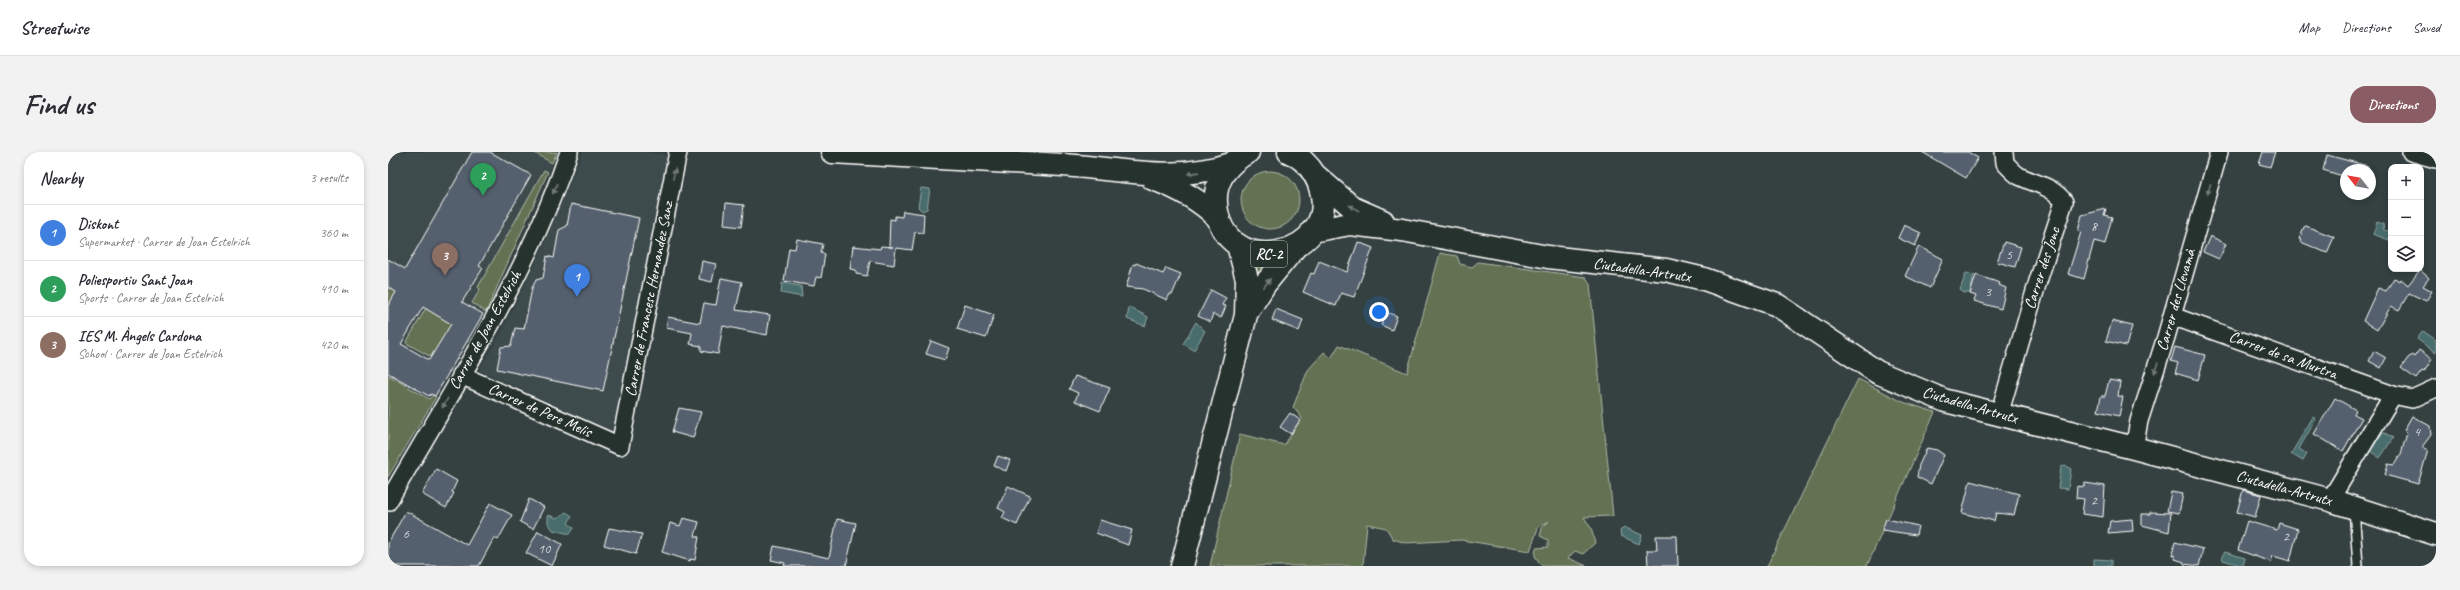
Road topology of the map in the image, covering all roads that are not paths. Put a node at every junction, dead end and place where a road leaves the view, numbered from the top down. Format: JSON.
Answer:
{"nodes":[{"id":1,"x":569,"y":152,"type":"edge"},
{"id":2,"x":678,"y":152,"type":"edge"},
{"id":3,"x":832,"y":152,"type":"edge"},
{"id":4,"x":1289,"y":152,"type":"edge"},
{"id":5,"x":2004,"y":152,"type":"edge"},
{"id":6,"x":2219,"y":152,"type":"edge"},
{"id":7,"x":2411,"y":152,"type":"edge"},
{"id":8,"x":978,"y":156,"type":"edge"},
{"id":9,"x":1240,"y":158,"type":"edge"},
{"id":10,"x":2436,"y":159,"type":"edge"},
{"id":11,"x":1310,"y":164,"type":"edge"},
{"id":12,"x":1139,"y":174,"type":"junction"},
{"id":13,"x":1218,"y":218,"type":"junction"},
{"id":14,"x":1402,"y":230,"type":"junction"},
{"id":15,"x":1312,"y":231,"type":"junction"},
{"id":16,"x":1238,"y":245,"type":"junction"},
{"id":17,"x":1296,"y":246,"type":"junction"},
{"id":18,"x":1246,"y":315,"type":"junction"},
{"id":19,"x":2172,"y":316,"type":"junction"},
{"id":20,"x":461,"y":375,"type":"junction"},
{"id":21,"x":2436,"y":388,"type":"edge"},
{"id":22,"x":2394,"y":395,"type":"junction"},
{"id":23,"x":1999,"y":415,"type":"junction"},
{"id":24,"x":620,"y":446,"type":"joint"},
{"id":25,"x":2134,"y":448,"type":"junction"},
{"id":26,"x":2330,"y":500,"type":"junction"},
{"id":27,"x":388,"y":502,"type":"edge"},
{"id":28,"x":2354,"y":507,"type":"junction"},
{"id":29,"x":2436,"y":534,"type":"edge"},
{"id":30,"x":1182,"y":566,"type":"edge"},
{"id":31,"x":2358,"y":566,"type":"edge"}],
"edges":[{"from":1,"to":20,"type":"street","name":"Carrer de Joan Estelrich","one_way":true},
{"from":24,"to":2,"type":"street","name":"Carrer de Francesc Hernandez Sanz","one_way":true},
{"from":3,"to":8,"type":"main road"},
{"from":4,"to":11,"type":"main road","name":"Ciutadella-Artrutx"},
{"from":5,"to":23,"type":"street","name":"Carrer des Jonc"},
{"from":6,"to":19,"type":"street","name":"Carrer des Llevamà","one_way":true},
{"from":7,"to":10,"type":"street"},
{"from":8,"to":12,"type":"main road"},
{"from":9,"to":12,"type":"main road","one_way":true},
{"from":9,"to":13,"type":"main road","number":"RC-2"},
{"from":14,"to":11,"type":"main road","name":"Ciutadella-Artrutx","one_way":true},
{"from":11,"to":15,"type":"main road","number":"RC-2"},
{"from":12,"to":13,"type":"main road"},
{"from":13,"to":16,"type":"main road","number":"RC-2"},
{"from":14,"to":15,"type":"main road","name":"Ciutadella-Artrutx"},
{"from":14,"to":23,"type":"main road","name":"Ciutadella-Artrutx"},
{"from":15,"to":17,"type":"main road","number":"RC-2"},
{"from":16,"to":17,"type":"main road","number":"RC-2"},
{"from":16,"to":18,"type":"main road"},
{"from":18,"to":17,"type":"main road","one_way":true},
{"from":18,"to":30,"type":"main road"},
{"from":19,"to":22,"type":"street","name":"Carrer de sa Murtra"},
{"from":19,"to":25,"type":"street","name":"Carrer des Llevamà","one_way":true},
{"from":20,"to":24,"type":"street","name":"Carrer de Pere Melis"},
{"from":20,"to":27,"type":"street","name":"Carrer de Joan Estelrich","one_way":true},
{"from":21,"to":22,"type":"street","name":"Carrer de sa Murtra"},
{"from":22,"to":26,"type":"street"},
{"from":23,"to":25,"type":"main road","name":"Ciutadella-Artrutx"},
{"from":25,"to":26,"type":"main road","name":"Ciutadella-Artrutx"},
{"from":26,"to":28,"type":"main road","name":"Ciutadella-Artrutx"},
{"from":28,"to":29,"type":"main road","name":"Ciutadella-Artrutx"},
{"from":28,"to":31,"type":"lane"}]}
